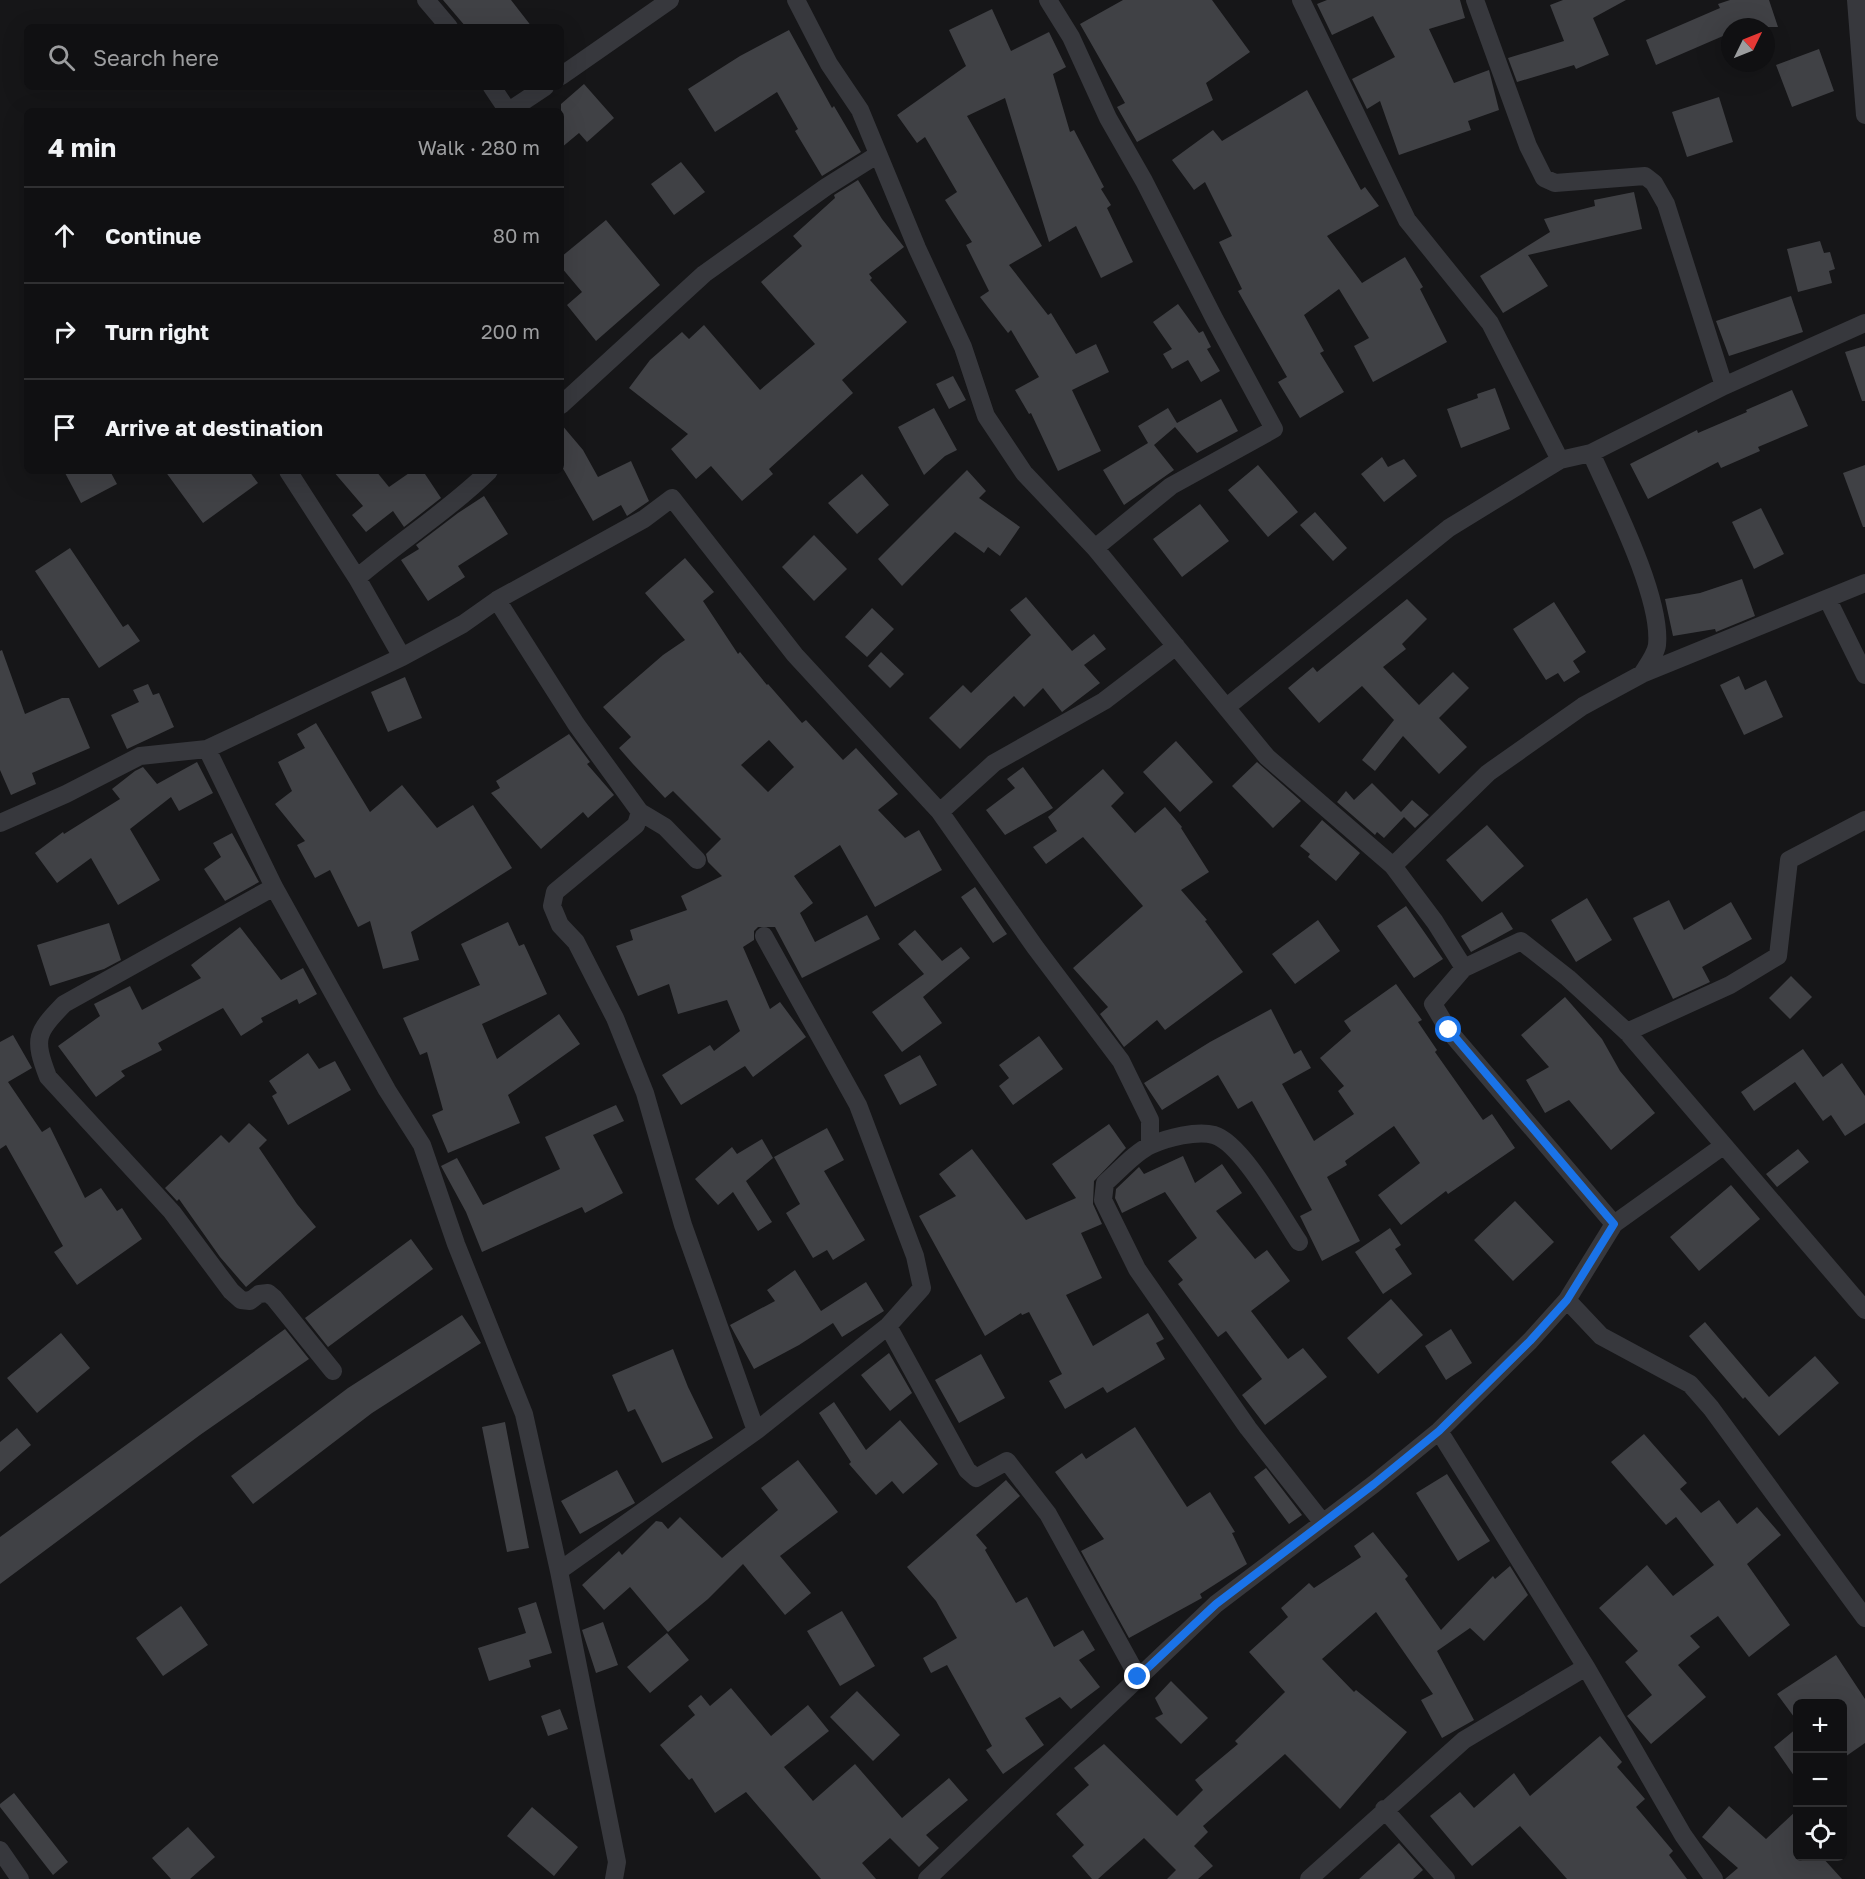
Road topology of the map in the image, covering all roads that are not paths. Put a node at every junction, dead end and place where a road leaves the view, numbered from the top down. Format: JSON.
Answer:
{"nodes":[{"id":1,"x":426,"y":0,"type":"edge"},
{"id":2,"x":670,"y":0,"type":"edge"},
{"id":3,"x":796,"y":0,"type":"edge"},
{"id":4,"x":1048,"y":0,"type":"edge"},
{"id":5,"x":1301,"y":0,"type":"edge"},
{"id":6,"x":1475,"y":0,"type":"edge"},
{"id":7,"x":1856,"y":0,"type":"edge"},
{"id":8,"x":446,"y":24,"type":"edge"},
{"id":9,"x":564,"y":74,"type":"edge"},
{"id":10,"x":494,"y":90,"type":"edge"},
{"id":11,"x":540,"y":90,"type":"edge"},
{"id":12,"x":506,"y":108,"type":"edge"},
{"id":13,"x":513,"y":108,"type":"edge"},
{"id":14,"x":1865,"y":115,"type":"edge"},
{"id":15,"x":877,"y":155,"type":"junction"},
{"id":16,"x":1865,"y":323,"type":"edge"},
{"id":17,"x":1724,"y":386,"type":"junction"},
{"id":18,"x":564,"y":402,"type":"edge"},
{"id":19,"x":1591,"y":453,"type":"junction"},
{"id":20,"x":1560,"y":460,"type":"junction"},
{"id":21,"x":290,"y":474,"type":"edge"},
{"id":22,"x":486,"y":474,"type":"edge"},
{"id":23,"x":1095,"y":549,"type":"junction"},
{"id":24,"x":357,"y":578,"type":"junction"},
{"id":25,"x":1865,"y":583,"type":"edge"},
{"id":26,"x":497,"y":600,"type":"junction"},
{"id":27,"x":1828,"y":600,"type":"junction"},
{"id":28,"x":1176,"y":646,"type":"junction"},
{"id":29,"x":402,"y":657,"type":"junction"},
{"id":30,"x":1642,"y":674,"type":"junction"},
{"id":31,"x":1865,"y":675,"type":"edge"},
{"id":32,"x":1228,"y":706,"type":"junction"},
{"id":33,"x":207,"y":749,"type":"junction"},
{"id":34,"x":640,"y":812,"type":"junction"},
{"id":35,"x":940,"y":812,"type":"junction"},
{"id":36,"x":1865,"y":820,"type":"edge"},
{"id":37,"x":0,"y":823,"type":"edge"},
{"id":38,"x":697,"y":860,"type":"dead end"},
{"id":39,"x":1393,"y":866,"type":"junction"},
{"id":40,"x":274,"y":887,"type":"junction"},
{"id":41,"x":764,"y":936,"type":"dead end"},
{"id":42,"x":1464,"y":968,"type":"junction"},
{"id":43,"x":1627,"y":1032,"type":"junction"},
{"id":44,"x":1150,"y":1145,"type":"junction"},
{"id":45,"x":1723,"y":1146,"type":"junction"},
{"id":46,"x":1614,"y":1224,"type":"junction"},
{"id":47,"x":1299,"y":1242,"type":"dead end"},
{"id":48,"x":1567,"y":1300,"type":"junction"},
{"id":49,"x":1865,"y":1310,"type":"edge"},
{"id":50,"x":888,"y":1326,"type":"junction"},
{"id":51,"x":333,"y":1371,"type":"dead end"},
{"id":52,"x":756,"y":1431,"type":"junction"},
{"id":53,"x":1439,"y":1431,"type":"junction"},
{"id":54,"x":1323,"y":1523,"type":"junction"},
{"id":55,"x":559,"y":1571,"type":"junction"},
{"id":56,"x":1865,"y":1618,"type":"edge"},
{"id":57,"x":1586,"y":1667,"type":"junction"},
{"id":58,"x":1138,"y":1677,"type":"junction"},
{"id":59,"x":1384,"y":1809,"type":"junction"},
{"id":60,"x":0,"y":1850,"type":"edge"},
{"id":61,"x":20,"y":1879,"type":"edge"},
{"id":62,"x":614,"y":1879,"type":"edge"},
{"id":63,"x":927,"y":1879,"type":"edge"},
{"id":64,"x":1310,"y":1879,"type":"edge"},
{"id":65,"x":1446,"y":1879,"type":"edge"},
{"id":66,"x":1714,"y":1879,"type":"edge"}],
"edges":[{"from":1,"to":8,"type":"street"},
{"from":2,"to":9,"type":"street"},
{"from":3,"to":15,"type":"street"},
{"from":4,"to":23,"type":"street"},
{"from":5,"to":20,"type":"street"},
{"from":6,"to":17,"type":"street"},
{"from":7,"to":14,"type":"street"},
{"from":10,"to":12,"type":"street"},
{"from":11,"to":13,"type":"street"},
{"from":15,"to":18,"type":"street"},
{"from":15,"to":23,"type":"street"},
{"from":16,"to":17,"type":"street"},
{"from":17,"to":19,"type":"street"},
{"from":19,"to":20,"type":"street"},
{"from":19,"to":30,"type":"street"},
{"from":20,"to":32,"type":"street"},
{"from":21,"to":24,"type":"street"},
{"from":22,"to":24,"type":"street"},
{"from":23,"to":28,"type":"street"},
{"from":24,"to":29,"type":"street"},
{"from":25,"to":27,"type":"street"},
{"from":26,"to":29,"type":"street"},
{"from":26,"to":34,"type":"street"},
{"from":26,"to":35,"type":"street"},
{"from":27,"to":30,"type":"street"},
{"from":27,"to":31,"type":"street"},
{"from":28,"to":32,"type":"street"},
{"from":28,"to":35,"type":"street"},
{"from":29,"to":33,"type":"street"},
{"from":30,"to":39,"type":"street"},
{"from":32,"to":39,"type":"street"},
{"from":33,"to":37,"type":"street"},
{"from":33,"to":40,"type":"street"},
{"from":34,"to":38,"type":"street"},
{"from":34,"to":52,"type":"street"},
{"from":35,"to":44,"type":"street"},
{"from":36,"to":43,"type":"street"},
{"from":39,"to":42,"type":"street"},
{"from":40,"to":51,"type":"street"},
{"from":40,"to":55,"type":"street"},
{"from":41,"to":50,"type":"street"},
{"from":42,"to":43,"type":"street"},
{"from":42,"to":46,"type":"street"},
{"from":43,"to":45,"type":"street"},
{"from":44,"to":47,"type":"street"},
{"from":44,"to":54,"type":"street"},
{"from":45,"to":46,"type":"street"},
{"from":45,"to":49,"type":"street"},
{"from":46,"to":48,"type":"street"},
{"from":48,"to":53,"type":"street"},
{"from":48,"to":56,"type":"street"},
{"from":50,"to":52,"type":"street"},
{"from":50,"to":58,"type":"street"},
{"from":52,"to":55,"type":"street"},
{"from":53,"to":54,"type":"street"},
{"from":53,"to":57,"type":"street"},
{"from":54,"to":58,"type":"street"},
{"from":55,"to":62,"type":"street"},
{"from":57,"to":59,"type":"street"},
{"from":57,"to":66,"type":"street"},
{"from":58,"to":63,"type":"street"},
{"from":59,"to":64,"type":"street"},
{"from":59,"to":65,"type":"street"},
{"from":60,"to":61,"type":"street"}]}
